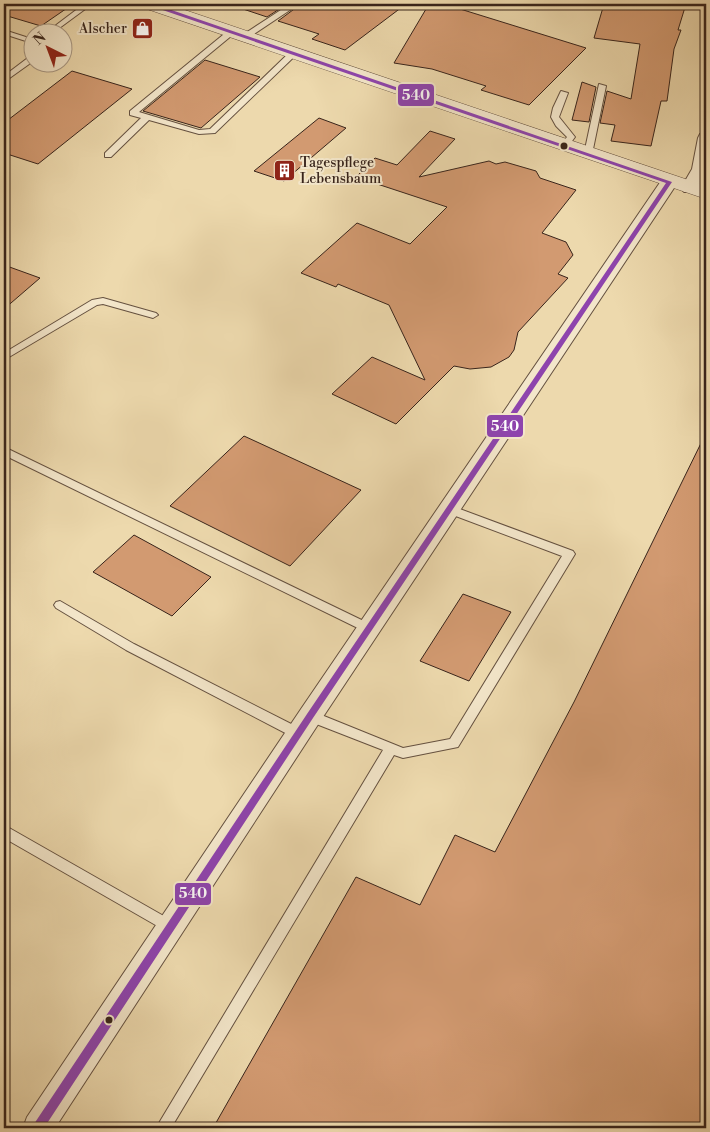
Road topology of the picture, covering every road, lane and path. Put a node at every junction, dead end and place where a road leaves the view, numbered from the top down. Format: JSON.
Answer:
{"nodes":[{"id":1,"x":88,"y":4,"type":"edge"},
{"id":2,"x":150,"y":4,"type":"edge"},
{"id":3,"x":295,"y":4,"type":"edge"},
{"id":4,"x":64,"y":22,"type":"edge"},
{"id":5,"x":4,"y":32,"type":"edge"},
{"id":6,"x":238,"y":34,"type":"junction"},
{"id":7,"x":22,"y":38,"type":"edge"},
{"id":8,"x":294,"y":53,"type":"junction"},
{"id":9,"x":22,"y":66,"type":"edge"},
{"id":10,"x":4,"y":80,"type":"edge"},
{"id":11,"x":602,"y":86,"type":"dead end"},
{"id":12,"x":564,"y":93,"type":"dead end"},
{"id":13,"x":147,"y":117,"type":"junction"},
{"id":14,"x":706,"y":138,"type":"edge"},
{"id":15,"x":564,"y":146,"type":"junction"},
{"id":16,"x":588,"y":154,"type":"junction"},
{"id":17,"x":108,"y":155,"type":"dead end"},
{"id":18,"x":688,"y":188,"type":"edge"},
{"id":19,"x":153,"y":315,"type":"dead end"},
{"id":20,"x":4,"y":357,"type":"edge"},
{"id":21,"x":4,"y":451,"type":"edge"},
{"id":22,"x":449,"y":509,"type":"junction"},
{"id":23,"x":60,"y":605,"type":"dead end"},
{"id":24,"x":370,"y":629,"type":"junction"},
{"id":25,"x":305,"y":725,"type":"junction"},
{"id":26,"x":391,"y":748,"type":"junction"},
{"id":27,"x":4,"y":831,"type":"edge"},
{"id":28,"x":171,"y":927,"type":"junction"},
{"id":29,"x":38,"y":1128,"type":"edge"},
{"id":30,"x":163,"y":1128,"type":"edge"}],
"edges":[{"from":1,"to":4,"type":"lane"},
{"from":2,"to":6,"type":"street"},
{"from":3,"to":6,"type":"lane"},
{"from":5,"to":7,"type":"lane"},
{"from":6,"to":8,"type":"street"},
{"from":6,"to":13,"type":"lane"},
{"from":8,"to":13,"type":"lane"},
{"from":8,"to":15,"type":"street"},
{"from":9,"to":10,"type":"lane"},
{"from":11,"to":16,"type":"lane"},
{"from":12,"to":15,"type":"lane"},
{"from":13,"to":17,"type":"lane"},
{"from":14,"to":18,"type":"street"},
{"from":15,"to":16,"type":"street"},
{"from":16,"to":18,"type":"street"},
{"from":18,"to":22,"type":"street"},
{"from":19,"to":20,"type":"lane"},
{"from":21,"to":24,"type":"lane"},
{"from":22,"to":24,"type":"street"},
{"from":22,"to":26,"type":"lane"},
{"from":23,"to":25,"type":"lane"},
{"from":24,"to":25,"type":"street"},
{"from":25,"to":26,"type":"lane"},
{"from":25,"to":28,"type":"street"},
{"from":26,"to":30,"type":"lane"},
{"from":27,"to":28,"type":"lane"},
{"from":28,"to":29,"type":"street"}]}
